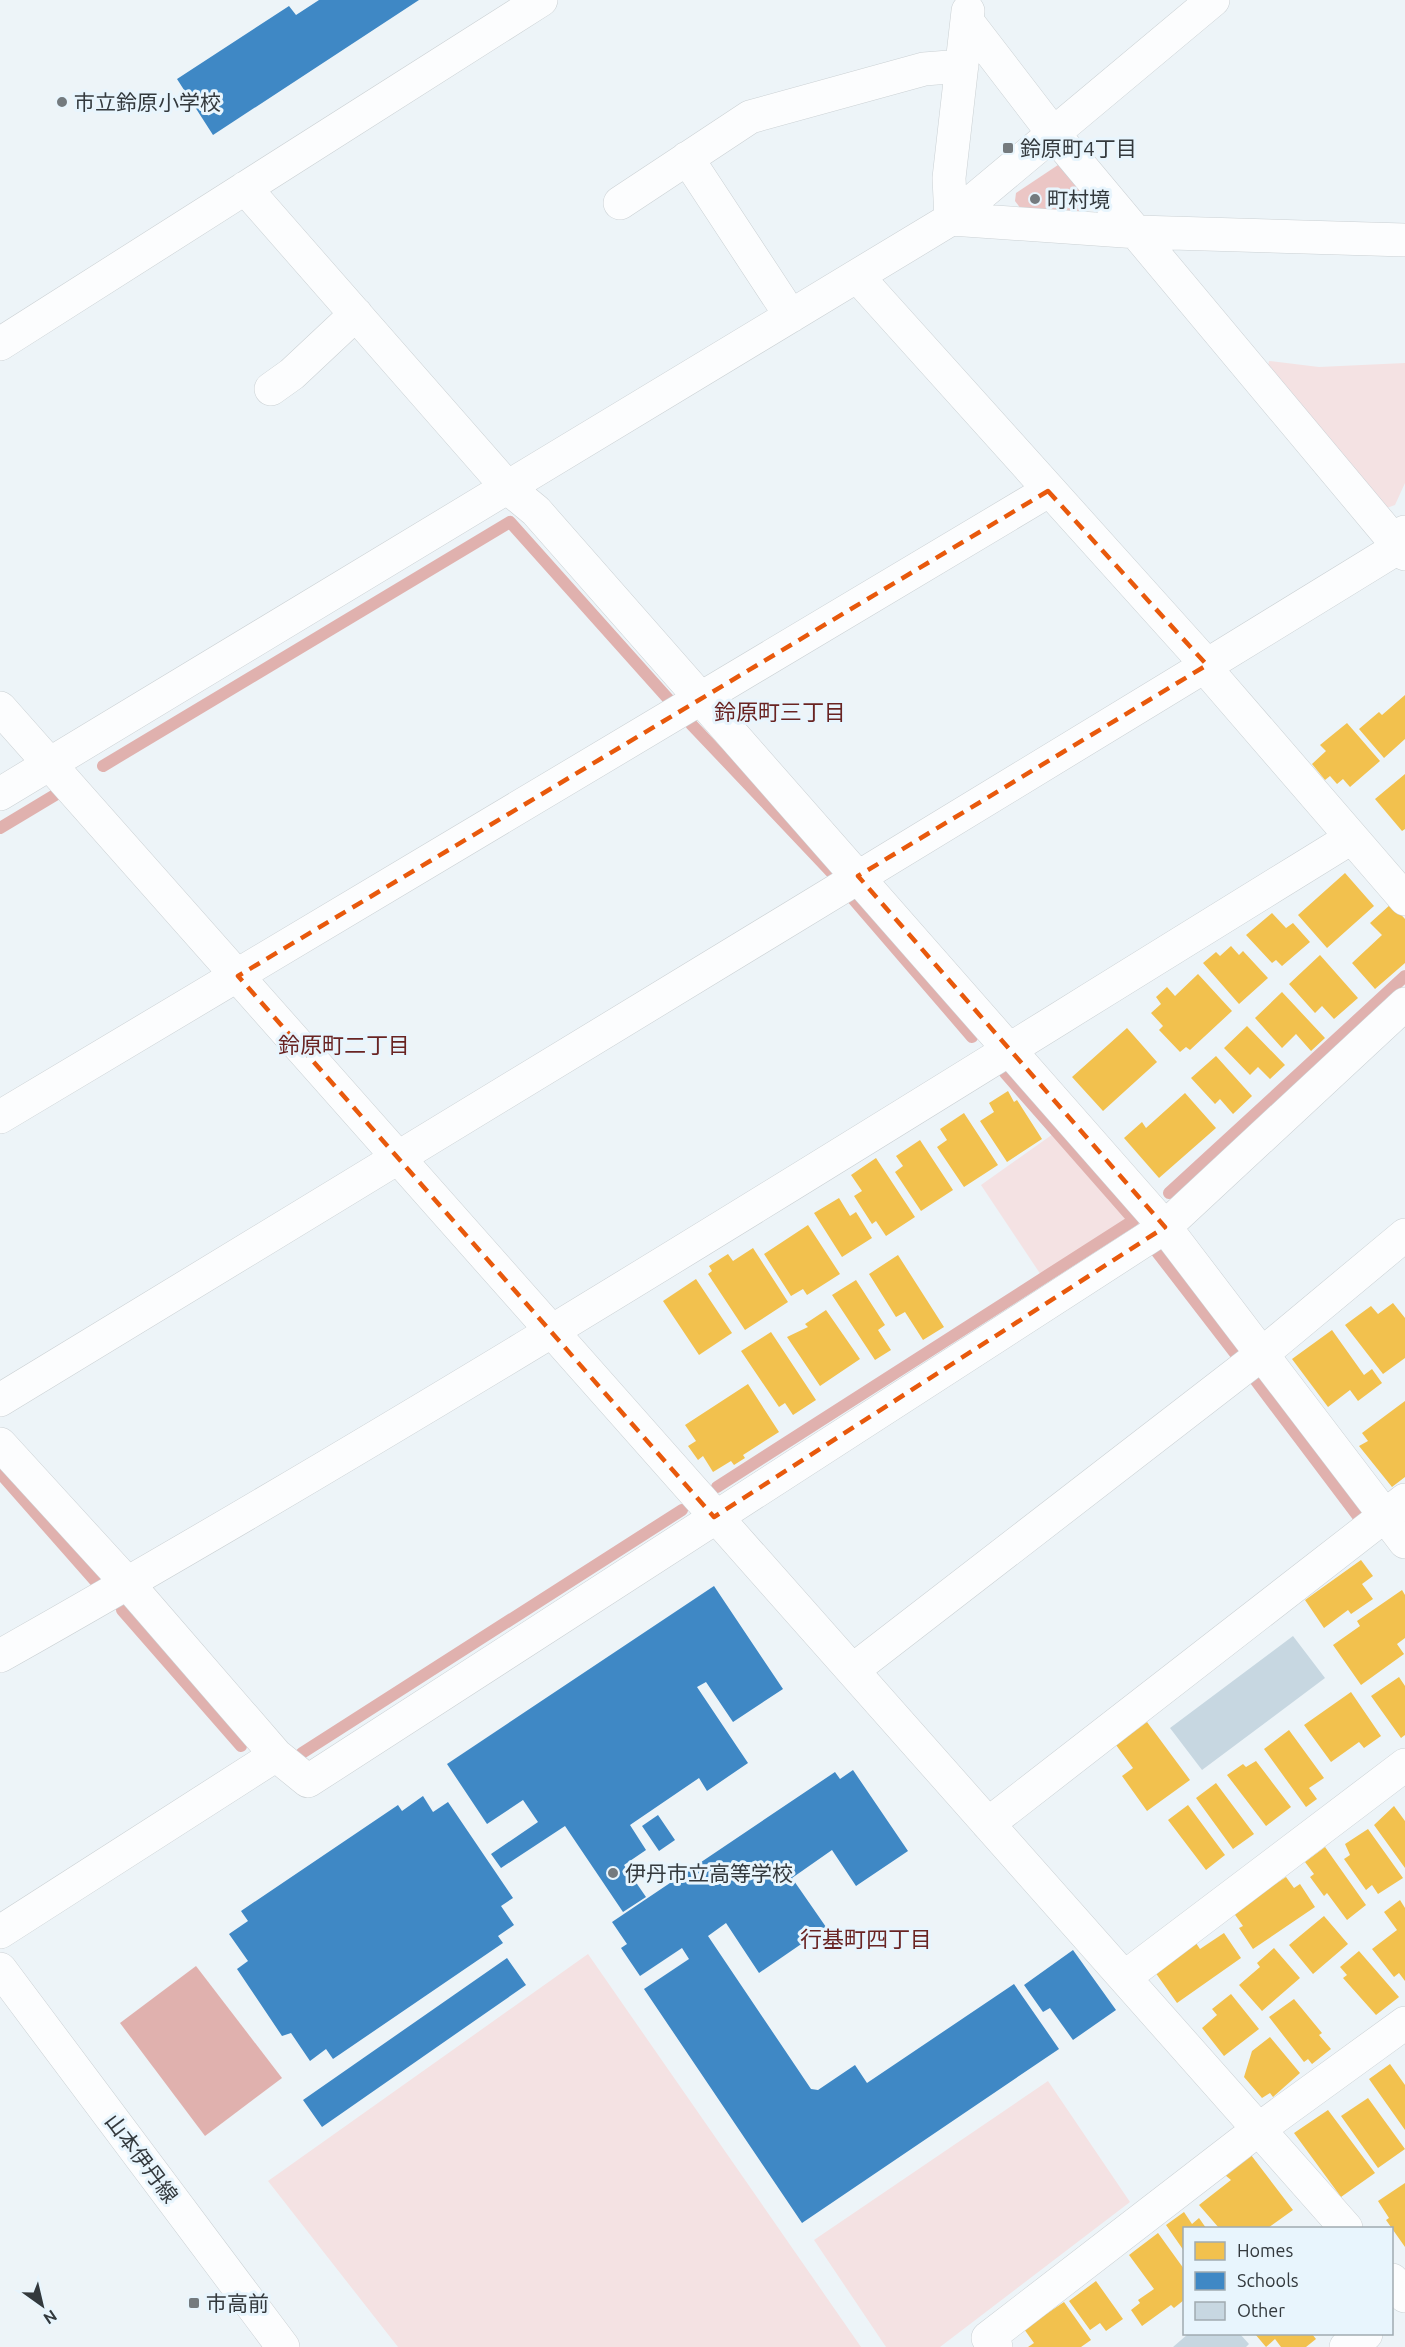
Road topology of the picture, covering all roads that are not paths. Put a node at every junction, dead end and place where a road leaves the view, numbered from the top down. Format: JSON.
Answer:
{"nodes":[{"id":1,"x":541,"y":0,"type":"edge"},
{"id":2,"x":1213,"y":0,"type":"edge"},
{"id":3,"x":968,"y":10,"type":"edge"},
{"id":4,"x":962,"y":66,"type":"junction"},
{"id":5,"x":1053,"y":133,"type":"junction"},
{"id":6,"x":687,"y":158,"type":"junction"},
{"id":7,"x":245,"y":188,"type":"junction"},
{"id":8,"x":620,"y":203,"type":"dead end"},
{"id":9,"x":951,"y":219,"type":"junction"},
{"id":10,"x":1138,"y":232,"type":"junction"},
{"id":11,"x":1405,"y":240,"type":"edge"},
{"id":12,"x":857,"y":276,"type":"junction"},
{"id":13,"x":356,"y":314,"type":"junction"},
{"id":14,"x":791,"y":316,"type":"junction"},
{"id":15,"x":0,"y":344,"type":"edge"},
{"id":16,"x":271,"y":388,"type":"dead end"},
{"id":17,"x":508,"y":488,"type":"junction"},
{"id":18,"x":1048,"y":491,"type":"junction"},
{"id":19,"x":1403,"y":544,"type":"edge"},
{"id":20,"x":1207,"y":665,"type":"junction"},
{"id":21,"x":701,"y":698,"type":"junction"},
{"id":22,"x":0,"y":708,"type":"edge"},
{"id":23,"x":48,"y":763,"type":"junction"},
{"id":24,"x":0,"y":794,"type":"edge"},
{"id":25,"x":1351,"y":838,"type":"junction"},
{"id":26,"x":858,"y":876,"type":"junction"},
{"id":27,"x":1405,"y":900,"type":"edge"},
{"id":28,"x":238,"y":976,"type":"junction"},
{"id":29,"x":1405,"y":1005,"type":"edge"},
{"id":30,"x":1010,"y":1048,"type":"junction"},
{"id":31,"x":0,"y":1117,"type":"edge"},
{"id":32,"x":398,"y":1158,"type":"junction"},
{"id":33,"x":1165,"y":1227,"type":"junction"},
{"id":34,"x":1405,"y":1235,"type":"edge"},
{"id":35,"x":554,"y":1330,"type":"junction"},
{"id":36,"x":1262,"y":1354,"type":"junction"},
{"id":37,"x":0,"y":1400,"type":"edge"},
{"id":38,"x":0,"y":1444,"type":"edge"},
{"id":39,"x":1395,"y":1508,"type":"edge"},
{"id":40,"x":714,"y":1517,"type":"junction"},
{"id":41,"x":1405,"y":1542,"type":"edge"},
{"id":42,"x":128,"y":1584,"type":"junction"},
{"id":43,"x":0,"y":1656,"type":"edge"},
{"id":44,"x":853,"y":1670,"type":"junction"},
{"id":45,"x":276,"y":1755,"type":"junction"},
{"id":46,"x":1405,"y":1765,"type":"edge"},
{"id":47,"x":988,"y":1824,"type":"junction"},
{"id":48,"x":0,"y":1932,"type":"edge"},
{"id":49,"x":0,"y":1969,"type":"edge"},
{"id":50,"x":1125,"y":1977,"type":"junction"},
{"id":51,"x":1405,"y":2023,"type":"edge"},
{"id":52,"x":1259,"y":2129,"type":"junction"},
{"id":53,"x":1344,"y":2227,"type":"edge"},
{"id":54,"x":1393,"y":2281,"type":"edge"},
{"id":55,"x":1405,"y":2296,"type":"edge"},
{"id":56,"x":1364,"y":2335,"type":"edge"},
{"id":57,"x":283,"y":2347,"type":"edge"},
{"id":58,"x":996,"y":2347,"type":"edge"},
{"id":59,"x":1346,"y":2347,"type":"edge"}],
"edges":[{"from":1,"to":7,"type":"street"},
{"from":2,"to":5,"type":"street"},
{"from":3,"to":4,"type":"street"},
{"from":3,"to":5,"type":"street"},
{"from":4,"to":6,"type":"street"},
{"from":4,"to":9,"type":"street"},
{"from":5,"to":9,"type":"street"},
{"from":5,"to":10,"type":"street"},
{"from":6,"to":8,"type":"street"},
{"from":6,"to":14,"type":"street"},
{"from":7,"to":13,"type":"street"},
{"from":7,"to":15,"type":"street"},
{"from":9,"to":10,"type":"street"},
{"from":9,"to":12,"type":"street"},
{"from":10,"to":11,"type":"street"},
{"from":10,"to":19,"type":"street"},
{"from":12,"to":14,"type":"street"},
{"from":12,"to":18,"type":"street"},
{"from":13,"to":16,"type":"street"},
{"from":13,"to":17,"type":"street"},
{"from":14,"to":17,"type":"street"},
{"from":17,"to":21,"type":"street"},
{"from":17,"to":23,"type":"street"},
{"from":18,"to":20,"type":"street"},
{"from":18,"to":21,"type":"street"},
{"from":19,"to":20,"type":"street"},
{"from":20,"to":25,"type":"street"},
{"from":20,"to":26,"type":"street"},
{"from":21,"to":26,"type":"street"},
{"from":21,"to":28,"type":"street"},
{"from":22,"to":23,"type":"street"},
{"from":23,"to":24,"type":"street"},
{"from":23,"to":28,"type":"street"},
{"from":25,"to":27,"type":"street"},
{"from":25,"to":30,"type":"street"},
{"from":26,"to":30,"type":"street"},
{"from":26,"to":32,"type":"street"},
{"from":28,"to":31,"type":"street"},
{"from":28,"to":32,"type":"street"},
{"from":29,"to":33,"type":"street"},
{"from":30,"to":33,"type":"street"},
{"from":30,"to":35,"type":"street"},
{"from":32,"to":35,"type":"street"},
{"from":32,"to":37,"type":"street"},
{"from":33,"to":36,"type":"street"},
{"from":33,"to":40,"type":"street"},
{"from":34,"to":36,"type":"street"},
{"from":35,"to":40,"type":"street"},
{"from":35,"to":42,"type":"street"},
{"from":36,"to":39,"type":"street"},
{"from":36,"to":44,"type":"street"},
{"from":38,"to":42,"type":"street"},
{"from":39,"to":41,"type":"street"},
{"from":39,"to":47,"type":"street"},
{"from":40,"to":44,"type":"street"},
{"from":40,"to":45,"type":"street"},
{"from":42,"to":43,"type":"street"},
{"from":42,"to":45,"type":"street"},
{"from":44,"to":47,"type":"street"},
{"from":45,"to":48,"type":"street"},
{"from":46,"to":50,"type":"street"},
{"from":47,"to":50,"type":"street"},
{"from":49,"to":57,"type":"street","name":"山本伊丹線"},
{"from":50,"to":52,"type":"street"},
{"from":51,"to":52,"type":"street"},
{"from":52,"to":53,"type":"street"},
{"from":52,"to":58,"type":"street"},
{"from":54,"to":55,"type":"street"},
{"from":56,"to":59,"type":"street"}]}
